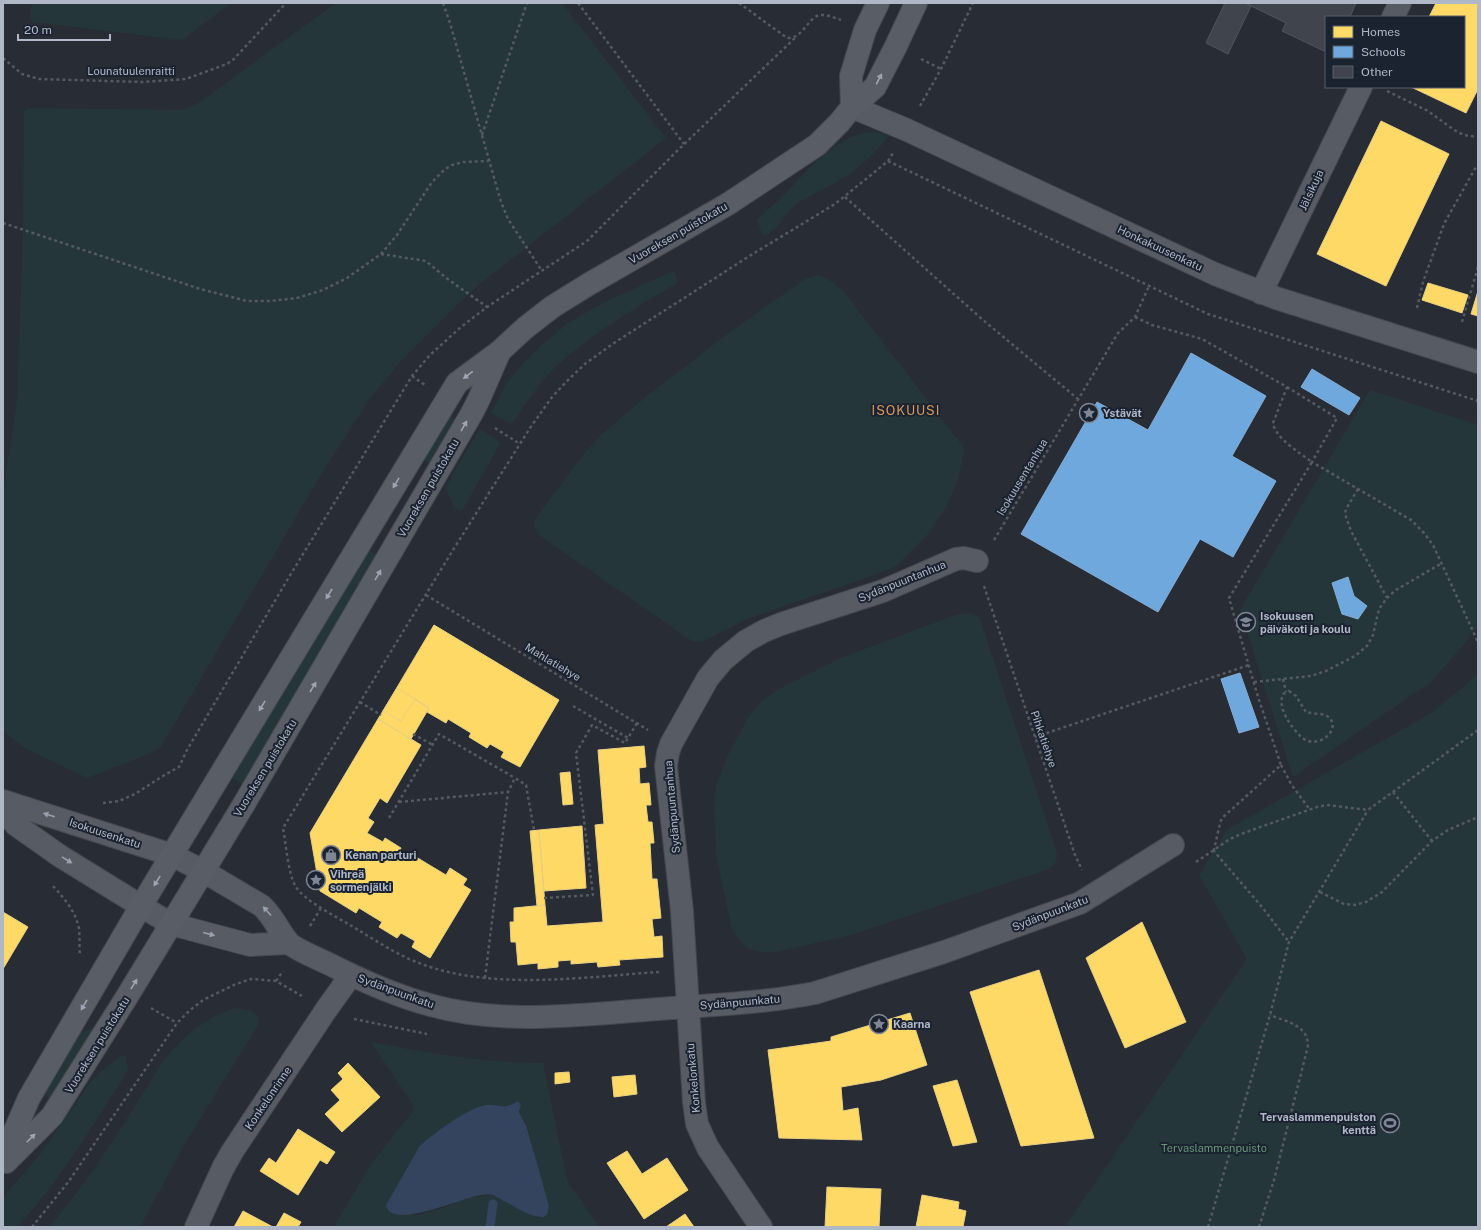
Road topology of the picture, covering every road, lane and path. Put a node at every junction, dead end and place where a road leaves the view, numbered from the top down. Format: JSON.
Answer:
{"nodes":[{"id":1,"x":286,"y":3,"type":"edge"},
{"id":2,"x":443,"y":3,"type":"edge"},
{"id":3,"x":578,"y":3,"type":"edge"},
{"id":4,"x":739,"y":3,"type":"edge"},
{"id":5,"x":878,"y":3,"type":"edge"},
{"id":6,"x":916,"y":3,"type":"edge"},
{"id":7,"x":973,"y":3,"type":"edge"},
{"id":8,"x":1400,"y":3,"type":"edge"},
{"id":9,"x":527,"y":4,"type":"edge"},
{"id":10,"x":1394,"y":16,"type":"edge"},
{"id":11,"x":865,"y":30,"type":"junction"},
{"id":12,"x":798,"y":36,"type":"junction"},
{"id":13,"x":3,"y":58,"type":"edge"},
{"id":14,"x":1360,"y":88,"type":"edge"},
{"id":15,"x":1392,"y":93,"type":"dead end"},
{"id":16,"x":852,"y":107,"type":"junction"},
{"id":17,"x":907,"y":130,"type":"junction"},
{"id":18,"x":482,"y":136,"type":"junction"},
{"id":19,"x":1478,"y":137,"type":"edge"},
{"id":20,"x":489,"y":161,"type":"junction"},
{"id":21,"x":888,"y":161,"type":"junction"},
{"id":22,"x":1477,"y":165,"type":"dead end"},
{"id":23,"x":845,"y":197,"type":"junction"},
{"id":24,"x":3,"y":222,"type":"edge"},
{"id":25,"x":381,"y":254,"type":"junction"},
{"id":26,"x":1478,"y":267,"type":"edge"},
{"id":27,"x":542,"y":271,"type":"dead end"},
{"id":28,"x":1149,"y":286,"type":"junction"},
{"id":29,"x":1261,"y":293,"type":"junction"},
{"id":30,"x":487,"y":307,"type":"dead end"},
{"id":31,"x":1416,"y":308,"type":"dead end"},
{"id":32,"x":1135,"y":317,"type":"junction"},
{"id":33,"x":1462,"y":322,"type":"dead end"},
{"id":34,"x":499,"y":352,"type":"junction"},
{"id":35,"x":1478,"y":362,"type":"edge"},
{"id":36,"x":1287,"y":387,"type":"junction"},
{"id":37,"x":1078,"y":399,"type":"junction"},
{"id":38,"x":1478,"y":401,"type":"edge"},
{"id":39,"x":491,"y":425,"type":"dead end"},
{"id":40,"x":520,"y":444,"type":"junction"},
{"id":41,"x":1312,"y":462,"type":"junction"},
{"id":42,"x":1358,"y":489,"type":"junction"},
{"id":43,"x":977,"y":561,"type":"junction"},
{"id":44,"x":1442,"y":563,"type":"junction"},
{"id":45,"x":426,"y":595,"type":"junction"},
{"id":46,"x":1387,"y":598,"type":"junction"},
{"id":47,"x":1478,"y":642,"type":"edge"},
{"id":48,"x":1249,"y":665,"type":"junction"},
{"id":49,"x":1283,"y":679,"type":"junction"},
{"id":50,"x":1254,"y":682,"type":"junction"},
{"id":51,"x":1286,"y":692,"type":"junction"},
{"id":52,"x":360,"y":702,"type":"junction"},
{"id":53,"x":573,"y":706,"type":"dead end"},
{"id":54,"x":381,"y":715,"type":"dead end"},
{"id":55,"x":637,"y":723,"type":"junction"},
{"id":56,"x":1478,"y":730,"type":"edge"},
{"id":57,"x":413,"y":734,"type":"dead end"},
{"id":58,"x":1035,"y":737,"type":"junction"},
{"id":59,"x":628,"y":738,"type":"junction"},
{"id":60,"x":671,"y":744,"type":"junction"},
{"id":61,"x":433,"y":745,"type":"junction"},
{"id":62,"x":1281,"y":765,"type":"junction"},
{"id":63,"x":179,"y":767,"type":"dead end"},
{"id":64,"x":515,"y":778,"type":"junction"},
{"id":65,"x":508,"y":792,"type":"junction"},
{"id":66,"x":1393,"y":792,"type":"junction"},
{"id":67,"x":3,"y":801,"type":"edge"},
{"id":68,"x":399,"y":802,"type":"junction"},
{"id":69,"x":98,"y":805,"type":"dead end"},
{"id":70,"x":3,"y":810,"type":"edge"},
{"id":71,"x":1310,"y":810,"type":"junction"},
{"id":72,"x":1368,"y":810,"type":"junction"},
{"id":73,"x":1478,"y":817,"type":"edge"},
{"id":74,"x":389,"y":818,"type":"dead end"},
{"id":75,"x":534,"y":830,"type":"dead end"},
{"id":76,"x":1432,"y":841,"type":"junction"},
{"id":77,"x":1173,"y":845,"type":"dead end"},
{"id":78,"x":1214,"y":850,"type":"junction"},
{"id":79,"x":172,"y":854,"type":"junction"},
{"id":80,"x":203,"y":871,"type":"junction"},
{"id":81,"x":52,"y":885,"type":"dead end"},
{"id":82,"x":1320,"y":892,"type":"junction"},
{"id":83,"x":1097,"y":893,"type":"junction"},
{"id":84,"x":544,"y":898,"type":"dead end"},
{"id":85,"x":141,"y":906,"type":"junction"},
{"id":86,"x":171,"y":924,"type":"junction"},
{"id":87,"x":1289,"y":942,"type":"junction"},
{"id":88,"x":289,"y":943,"type":"junction"},
{"id":89,"x":686,"y":970,"type":"junction"},
{"id":90,"x":351,"y":975,"type":"junction"},
{"id":91,"x":99,"y":978,"type":"junction"},
{"id":92,"x":485,"y":978,"type":"junction"},
{"id":93,"x":276,"y":981,"type":"dead end"},
{"id":94,"x":128,"y":995,"type":"junction"},
{"id":95,"x":688,"y":1006,"type":"junction"},
{"id":96,"x":1270,"y":1015,"type":"junction"},
{"id":97,"x":177,"y":1023,"type":"junction"},
{"id":98,"x":3,"y":1158,"type":"edge"},
{"id":99,"x":3,"y":1165,"type":"edge"},
{"id":100,"x":32,"y":1227,"type":"edge"},
{"id":101,"x":196,"y":1227,"type":"edge"},
{"id":102,"x":761,"y":1227,"type":"edge"},
{"id":103,"x":1208,"y":1227,"type":"edge"},
{"id":104,"x":1259,"y":1227,"type":"edge"}],
"edges":[{"from":1,"to":13,"type":"path","name":"Lounatuulenraitti"},
{"from":2,"to":18,"type":"path"},
{"from":3,"to":12,"type":"path"},
{"from":4,"to":12,"type":"path"},
{"from":5,"to":11,"type":"main road"},
{"from":16,"to":6,"type":"main road","name":"Vuoreksen puistokatu","one_way":true},
{"from":7,"to":17,"type":"path"},
{"from":8,"to":10,"type":"street"},
{"from":9,"to":18,"type":"path"},
{"from":11,"to":12,"type":"path"},
{"from":11,"to":16,"type":"main road"},
{"from":14,"to":29,"type":"street","name":"Jälsikuja"},
{"from":15,"to":19,"type":"path"},
{"from":16,"to":17,"type":"street","name":"Honkakuusenkatu"},
{"from":16,"to":34,"type":"main road","name":"Vuoreksen puistokatu"},
{"from":17,"to":21,"type":"path"},
{"from":17,"to":29,"type":"street","name":"Honkakuusenkatu"},
{"from":18,"to":20,"type":"path"},
{"from":20,"to":25,"type":"path"},
{"from":20,"to":27,"type":"path"},
{"from":21,"to":23,"type":"path"},
{"from":21,"to":28,"type":"path"},
{"from":22,"to":31,"type":"path"},
{"from":23,"to":37,"type":"path"},
{"from":23,"to":40,"type":"path"},
{"from":24,"to":25,"type":"path"},
{"from":25,"to":30,"type":"path"},
{"from":26,"to":33,"type":"path"},
{"from":28,"to":32,"type":"path"},
{"from":28,"to":38,"type":"path"},
{"from":29,"to":35,"type":"street","name":"Honkakuusenkatu"},
{"from":32,"to":36,"type":"path"},
{"from":32,"to":37,"type":"path","name":"Isokuusentanhua"},
{"from":34,"to":79,"type":"main road","name":"Vuoreksen puistokatu","one_way":true},
{"from":80,"to":34,"type":"main road","name":"Vuoreksen puistokatu","one_way":true},
{"from":36,"to":41,"type":"path"},
{"from":36,"to":41,"type":"path"},
{"from":37,"to":43,"type":"path","name":"Isokuusentanhua"},
{"from":39,"to":40,"type":"path"},
{"from":40,"to":45,"type":"path"},
{"from":41,"to":42,"type":"path"},
{"from":41,"to":48,"type":"path"},
{"from":42,"to":44,"type":"path"},
{"from":42,"to":46,"type":"path"},
{"from":43,"to":58,"type":"path","name":"Pihkatiehye"},
{"from":43,"to":60,"type":"street","name":"Sydänpuuntanhua"},
{"from":44,"to":46,"type":"path"},
{"from":44,"to":47,"type":"path"},
{"from":45,"to":52,"type":"path"},
{"from":45,"to":55,"type":"path","name":"Mahlatiehye"},
{"from":46,"to":49,"type":"path"},
{"from":48,"to":50,"type":"path"},
{"from":48,"to":58,"type":"path"},
{"from":49,"to":50,"type":"path"},
{"from":49,"to":51,"type":"path"},
{"from":50,"to":62,"type":"path"},
{"from":51,"to":51,"type":"path"},
{"from":52,"to":54,"type":"path"},
{"from":52,"to":92,"type":"path"},
{"from":53,"to":59,"type":"path"},
{"from":55,"to":59,"type":"path"},
{"from":55,"to":60,"type":"path","name":"Mahlatiehye"},
{"from":56,"to":66,"type":"path"},
{"from":57,"to":61,"type":"path"},
{"from":58,"to":83,"type":"path","name":"Pihkatiehye"},
{"from":59,"to":84,"type":"path"},
{"from":60,"to":89,"type":"street","name":"Sydänpuuntanhua"},
{"from":61,"to":64,"type":"path"},
{"from":61,"to":68,"type":"path"},
{"from":62,"to":71,"type":"path"},
{"from":62,"to":78,"type":"path"},
{"from":63,"to":69,"type":"path"},
{"from":64,"to":65,"type":"path"},
{"from":64,"to":75,"type":"path"},
{"from":65,"to":68,"type":"path"},
{"from":65,"to":92,"type":"path"},
{"from":66,"to":72,"type":"path"},
{"from":66,"to":76,"type":"path"},
{"from":79,"to":67,"type":"street","name":"Isokuusenkatu","one_way":true},
{"from":68,"to":74,"type":"path"},
{"from":70,"to":85,"type":"street","one_way":true},
{"from":71,"to":72,"type":"path"},
{"from":71,"to":78,"type":"path"},
{"from":72,"to":82,"type":"path"},
{"from":73,"to":76,"type":"path"},
{"from":76,"to":82,"type":"path"},
{"from":77,"to":83,"type":"street","name":"Sydänpuunkatu"},
{"from":78,"to":87,"type":"path"},
{"from":79,"to":80,"type":"street","name":"Isokuusenkatu"},
{"from":79,"to":85,"type":"main road","name":"Vuoreksen puistokatu","one_way":true},
{"from":80,"to":86,"type":"main road","name":"Vuoreksen puistokatu"},
{"from":88,"to":80,"type":"street","name":"Sydänpuunkatu","one_way":true},
{"from":81,"to":91,"type":"path"},
{"from":82,"to":87,"type":"path"},
{"from":83,"to":95,"type":"street","name":"Sydänpuunkatu"},
{"from":85,"to":86,"type":"street"},
{"from":85,"to":91,"type":"main road","name":"Vuoreksen puistokatu"},
{"from":86,"to":88,"type":"street","one_way":true},
{"from":94,"to":86,"type":"main road","name":"Vuoreksen puistokatu","one_way":true},
{"from":87,"to":96,"type":"path"},
{"from":88,"to":90,"type":"street","name":"Sydänpuunkatu"},
{"from":89,"to":92,"type":"path"},
{"from":89,"to":95,"type":"street","name":"Sydänpuuntanhua"},
{"from":90,"to":95,"type":"street","name":"Sydänpuunkatu"},
{"from":90,"to":101,"type":"street","name":"Konkelonrinne"},
{"from":91,"to":98,"type":"main road","name":"Vuoreksen puistokatu","one_way":true},
{"from":93,"to":97,"type":"path"},
{"from":94,"to":97,"type":"path"},
{"from":99,"to":94,"type":"main road","name":"Vuoreksen puistokatu","one_way":true},
{"from":95,"to":102,"type":"street","name":"Konkelonkatu"},
{"from":96,"to":103,"type":"path"},
{"from":96,"to":104,"type":"path"},
{"from":97,"to":100,"type":"path"}]}
